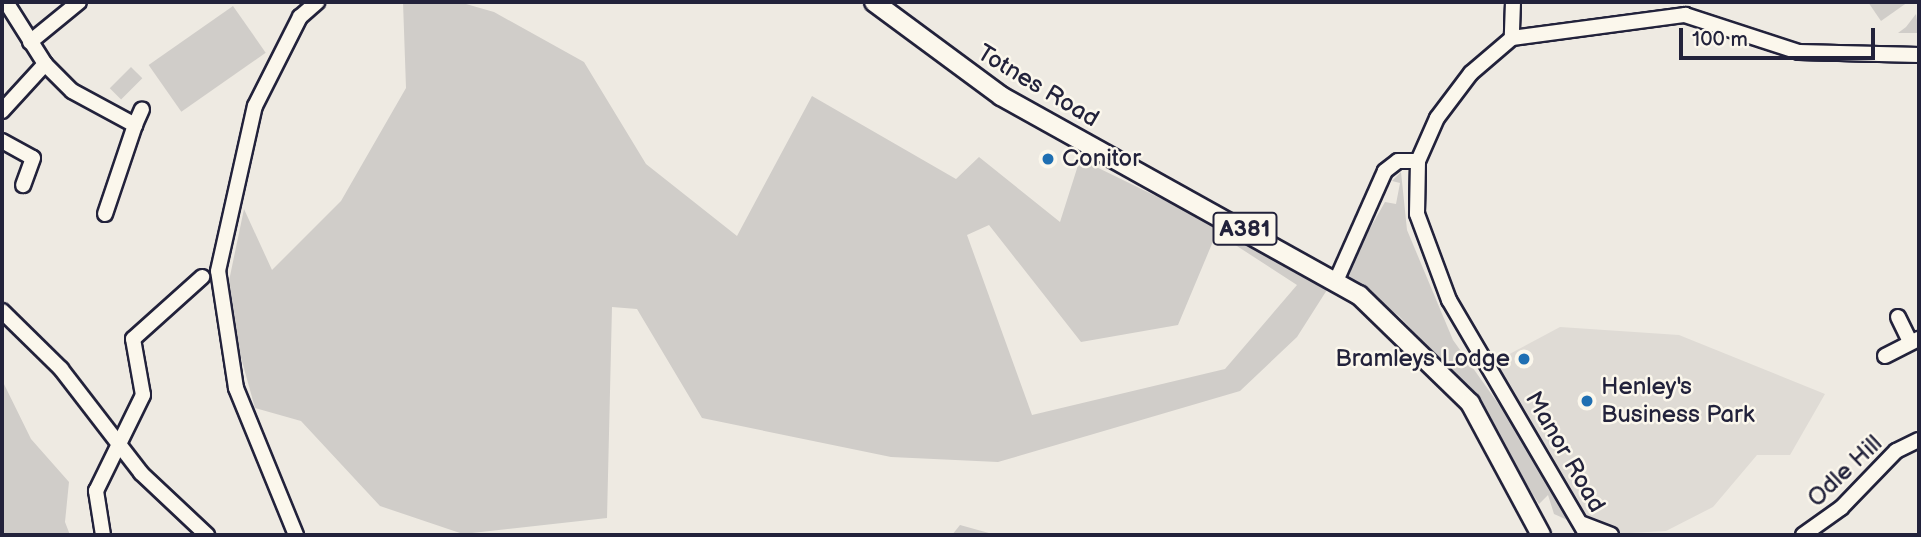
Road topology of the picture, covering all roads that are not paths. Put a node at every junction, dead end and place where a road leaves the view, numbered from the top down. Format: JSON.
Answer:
{"nodes":[{"id":1,"x":6,"y":2,"type":"edge"},
{"id":2,"x":79,"y":2,"type":"edge"},
{"id":3,"x":317,"y":2,"type":"edge"},
{"id":4,"x":874,"y":2,"type":"edge"},
{"id":5,"x":1513,"y":2,"type":"edge"},
{"id":6,"x":1511,"y":38,"type":"junction"},
{"id":7,"x":30,"y":42,"type":"junction"},
{"id":8,"x":1919,"y":55,"type":"edge"},
{"id":9,"x":45,"y":64,"type":"junction"},
{"id":10,"x":142,"y":109,"type":"dead end"},
{"id":11,"x":2,"y":111,"type":"edge"},
{"id":12,"x":135,"y":125,"type":"junction"},
{"id":13,"x":2,"y":141,"type":"edge"},
{"id":14,"x":1418,"y":161,"type":"junction"},
{"id":15,"x":23,"y":185,"type":"dead end"},
{"id":16,"x":105,"y":214,"type":"dead end"},
{"id":17,"x":202,"y":276,"type":"dead end"},
{"id":18,"x":1336,"y":281,"type":"junction"},
{"id":19,"x":2,"y":311,"type":"edge"},
{"id":20,"x":1898,"y":317,"type":"dead end"},
{"id":21,"x":1914,"y":340,"type":"edge"},
{"id":22,"x":1885,"y":356,"type":"dead end"},
{"id":23,"x":1919,"y":440,"type":"edge"},
{"id":24,"x":117,"y":443,"type":"junction"},
{"id":25,"x":1585,"y":529,"type":"edge"},
{"id":26,"x":103,"y":535,"type":"edge"},
{"id":27,"x":207,"y":535,"type":"edge"},
{"id":28,"x":296,"y":535,"type":"edge"},
{"id":29,"x":1541,"y":535,"type":"edge"},
{"id":30,"x":1611,"y":535,"type":"edge"},
{"id":31,"x":1803,"y":535,"type":"edge"}],
"edges":[{"from":1,"to":7,"type":"street"},
{"from":2,"to":7,"type":"street"},
{"from":3,"to":28,"type":"street"},
{"from":4,"to":18,"type":"main road","name":"Totnes Road","number":"A381"},
{"from":5,"to":6,"type":"street"},
{"from":6,"to":8,"type":"street"},
{"from":6,"to":14,"type":"street"},
{"from":7,"to":9,"type":"street"},
{"from":9,"to":11,"type":"street"},
{"from":9,"to":12,"type":"street"},
{"from":10,"to":12,"type":"street"},
{"from":12,"to":16,"type":"street"},
{"from":13,"to":15,"type":"street"},
{"from":14,"to":18,"type":"street"},
{"from":14,"to":25,"type":"street","name":"Manor Road"},
{"from":17,"to":24,"type":"street"},
{"from":18,"to":29,"type":"main road","name":"Totnes Road","number":"A381"},
{"from":19,"to":24,"type":"street"},
{"from":20,"to":21,"type":"street"},
{"from":21,"to":22,"type":"street"},
{"from":23,"to":31,"type":"street","name":"Odle Hill"},
{"from":24,"to":26,"type":"street"},
{"from":24,"to":27,"type":"street"},
{"from":25,"to":30,"type":"street"}]}
